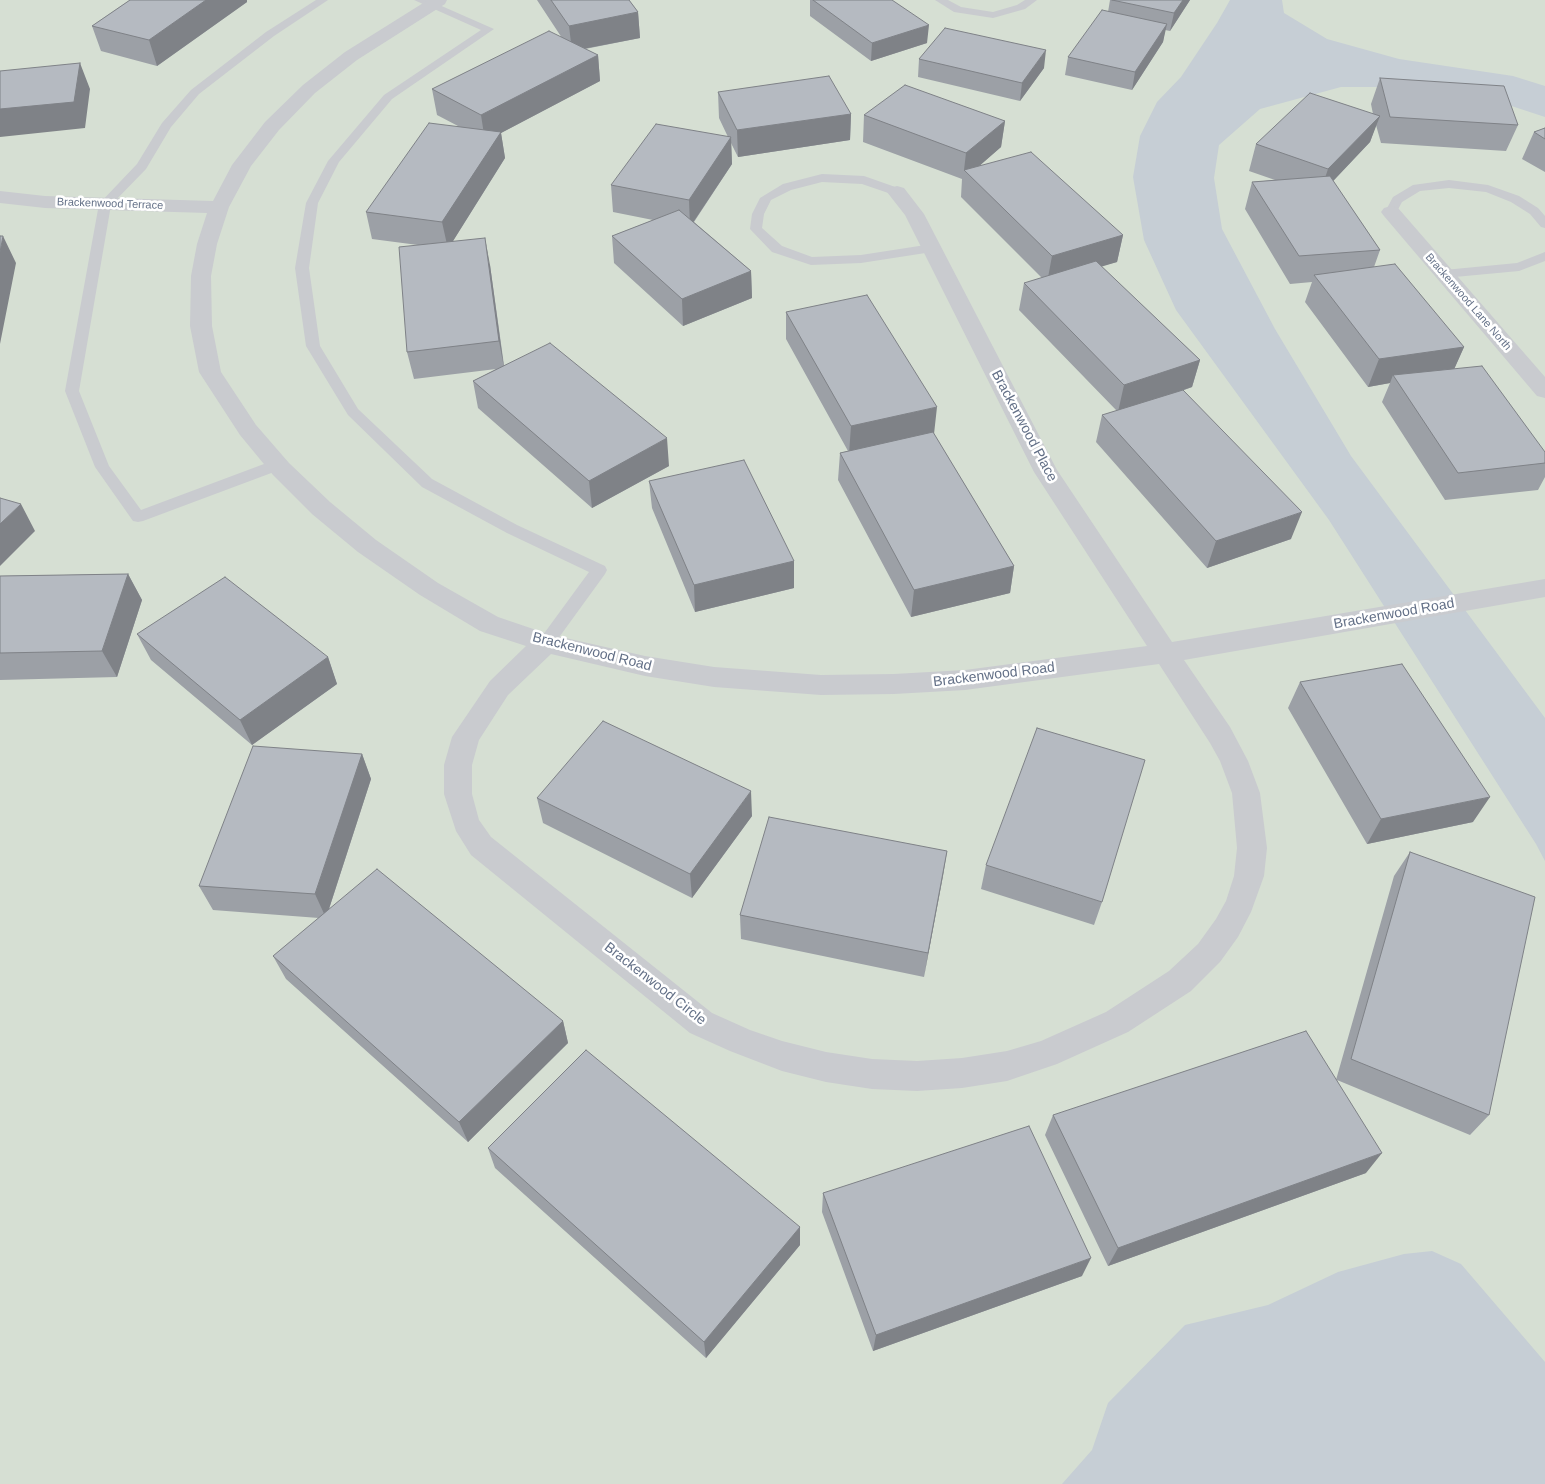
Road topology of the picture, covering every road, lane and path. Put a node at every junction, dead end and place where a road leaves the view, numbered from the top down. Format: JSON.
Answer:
{"nodes":[{"id":1,"x":323,"y":0,"type":"edge"},
{"id":2,"x":940,"y":0,"type":"edge"},
{"id":3,"x":1032,"y":0,"type":"edge"},
{"id":4,"x":430,"y":1,"type":"edge"},
{"id":5,"x":896,"y":192,"type":"joint"},
{"id":6,"x":0,"y":197,"type":"edge"},
{"id":7,"x":105,"y":204,"type":"junction"},
{"id":8,"x":220,"y":207,"type":"junction"},
{"id":9,"x":1391,"y":212,"type":"joint"},
{"id":10,"x":1545,"y":224,"type":"edge"},
{"id":11,"x":932,"y":248,"type":"junction"},
{"id":12,"x":1545,"y":256,"type":"edge"},
{"id":13,"x":1444,"y":274,"type":"junction"},
{"id":14,"x":1545,"y":391,"type":"edge"},
{"id":15,"x":277,"y":465,"type":"junction"},
{"id":16,"x":1545,"y":588,"type":"edge"},
{"id":17,"x":546,"y":643,"type":"junction"},
{"id":18,"x":1165,"y":653,"type":"junction"}],
"edges":[{"from":1,"to":7,"type":"lane"},
{"from":2,"to":3,"type":"lane"},
{"from":4,"to":8,"type":"street","name":"Brackenwood Road"},
{"from":4,"to":17,"type":"lane"},
{"from":5,"to":11,"type":"street","name":"Brackenwood Place"},
{"from":5,"to":11,"type":"lane"},
{"from":6,"to":7,"type":"street","name":"Brackenwood Terrace"},
{"from":7,"to":8,"type":"street","name":"Brackenwood Terrace"},
{"from":7,"to":15,"type":"lane"},
{"from":8,"to":15,"type":"street","name":"Brackenwood Road"},
{"from":9,"to":10,"type":"lane"},
{"from":9,"to":13,"type":"street","name":"Brackenwood Lane North"},
{"from":11,"to":18,"type":"street","name":"Brackenwood Place"},
{"from":12,"to":13,"type":"lane"},
{"from":13,"to":14,"type":"street","name":"Brackenwood Lane North"},
{"from":15,"to":17,"type":"street","name":"Brackenwood Road"},
{"from":16,"to":18,"type":"street","name":"Brackenwood Road"},
{"from":17,"to":18,"type":"street","name":"Brackenwood Road"},
{"from":17,"to":18,"type":"street","name":"Brackenwood Circle"}]}
